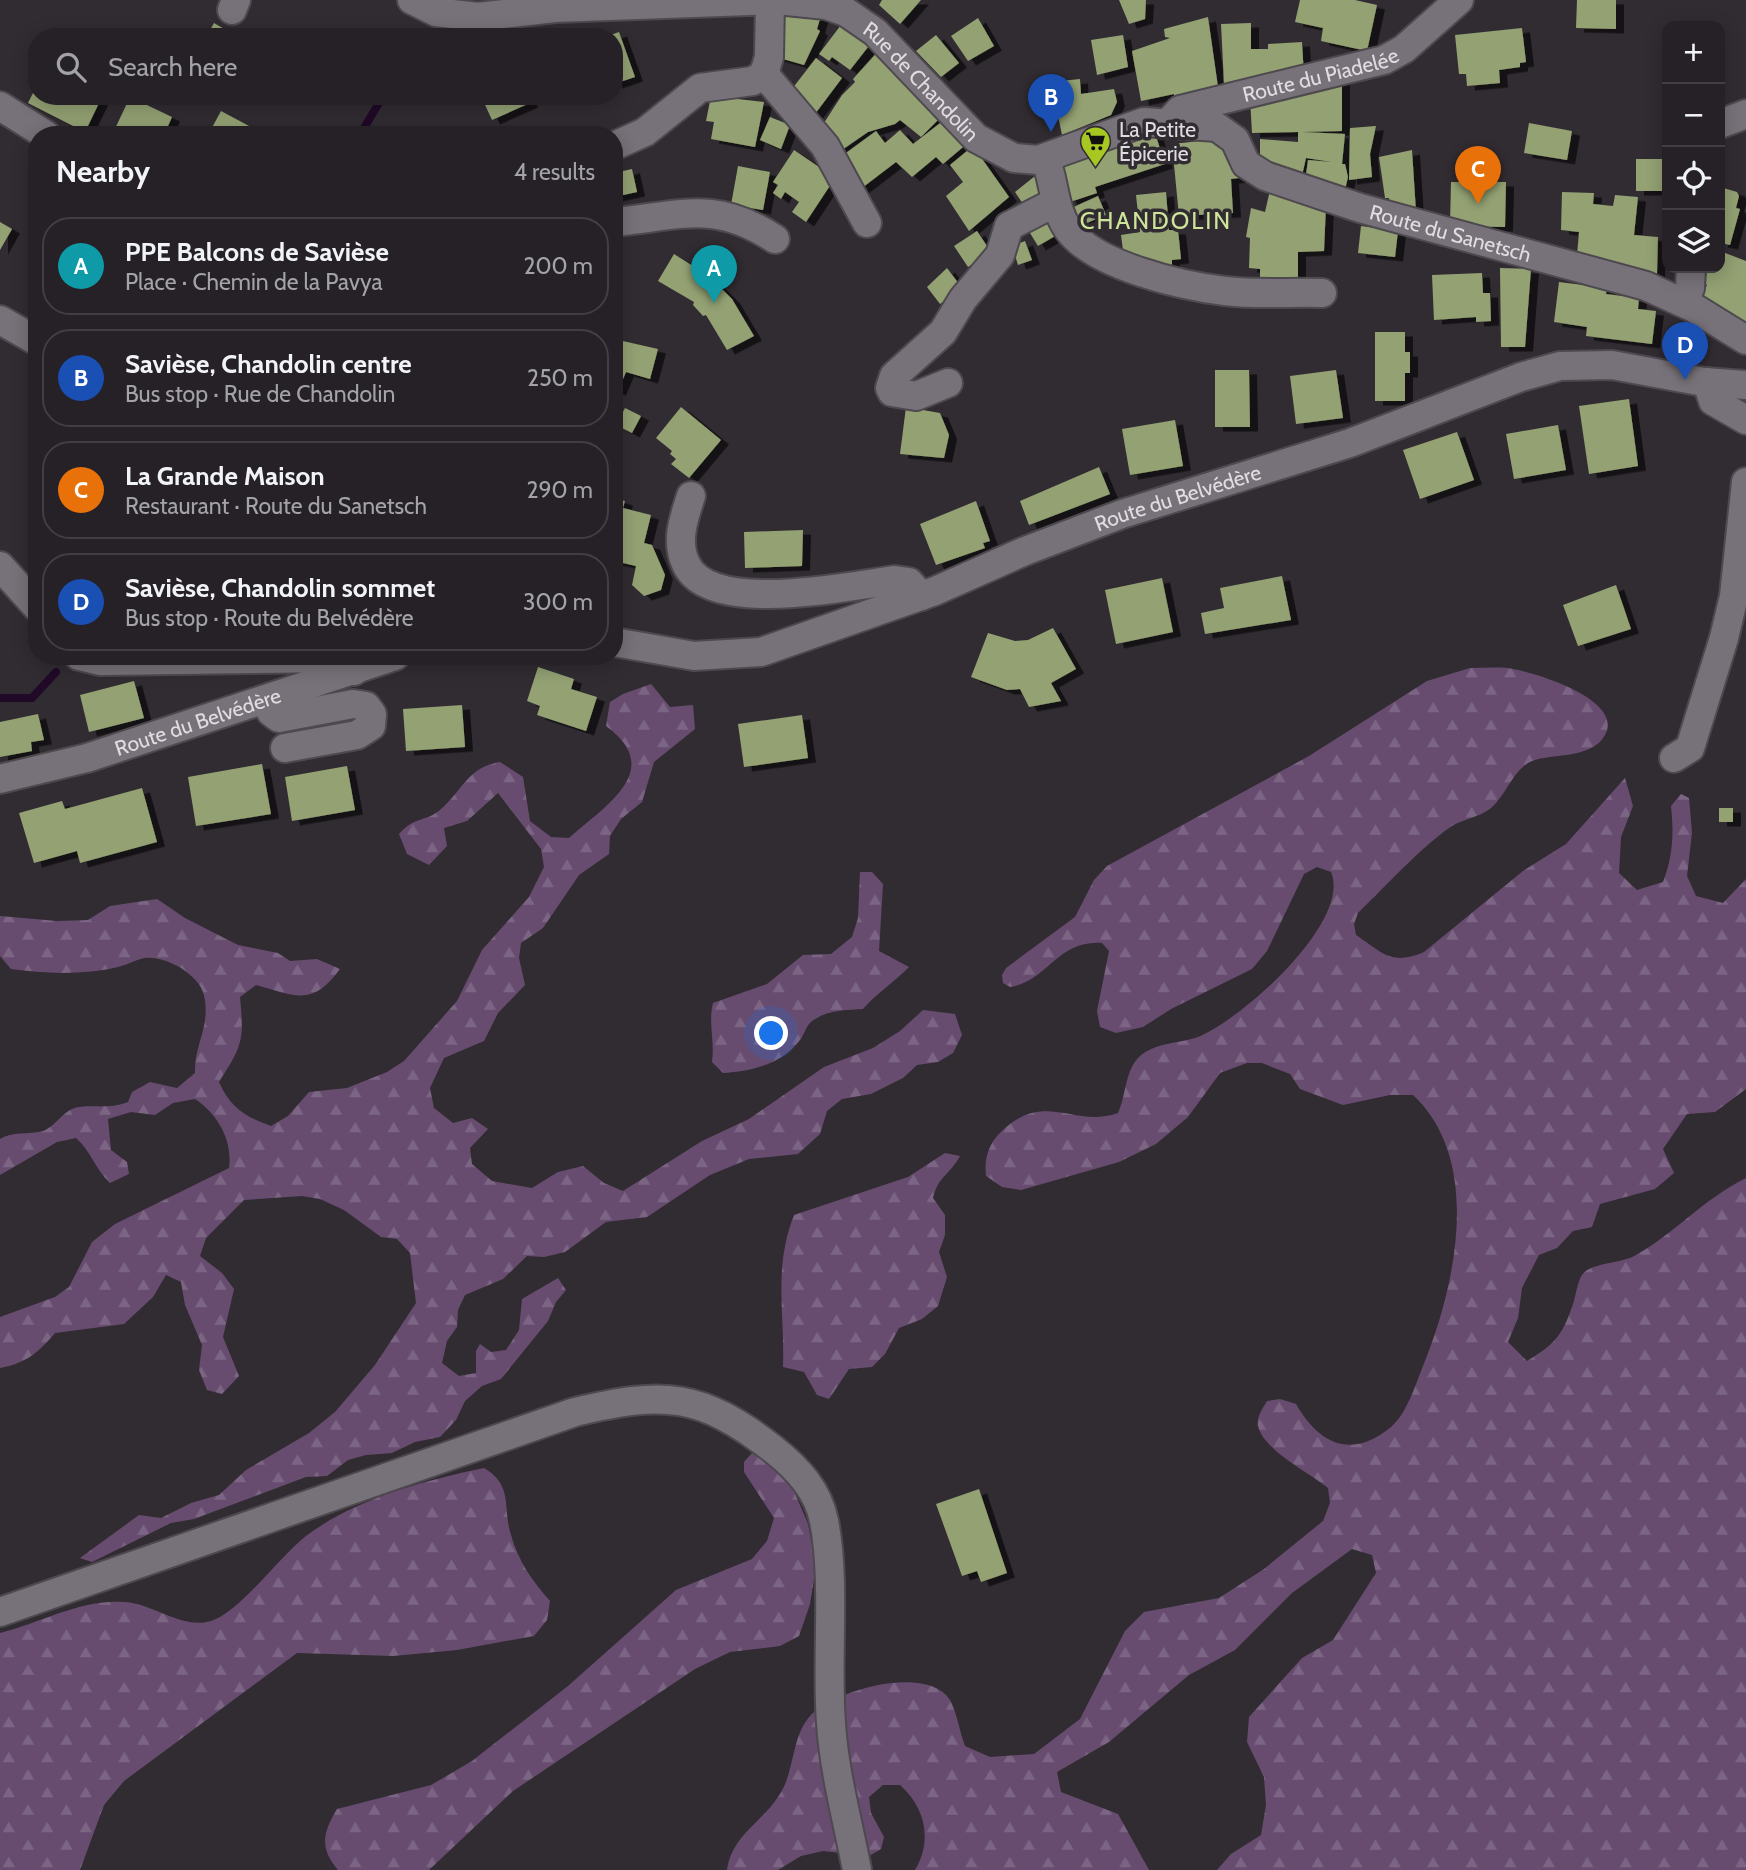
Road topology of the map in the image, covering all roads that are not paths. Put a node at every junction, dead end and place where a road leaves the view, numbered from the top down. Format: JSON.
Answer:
{"nodes":[{"id":1,"x":412,"y":0,"type":"edge"},
{"id":2,"x":1459,"y":0,"type":"edge"},
{"id":3,"x":769,"y":1,"type":"edge"},
{"id":4,"x":459,"y":8,"type":"edge"},
{"id":5,"x":764,"y":74,"type":"junction"},
{"id":6,"x":0,"y":106,"type":"edge"},
{"id":7,"x":1746,"y":114,"type":"edge"},
{"id":8,"x":1169,"y":122,"type":"junction"},
{"id":9,"x":1725,"y":122,"type":"edge"},
{"id":10,"x":32,"y":126,"type":"edge"},
{"id":11,"x":623,"y":142,"type":"edge"},
{"id":12,"x":1045,"y":158,"type":"junction"},
{"id":13,"x":1056,"y":202,"type":"junction"},
{"id":14,"x":623,"y":221,"type":"edge"},
{"id":15,"x":867,"y":223,"type":"dead end"},
{"id":16,"x":775,"y":239,"type":"dead end"},
{"id":17,"x":1691,"y":273,"type":"edge"},
{"id":18,"x":1322,"y":293,"type":"dead end"},
{"id":19,"x":1683,"y":302,"type":"junction"},
{"id":20,"x":0,"y":320,"type":"edge"},
{"id":21,"x":28,"y":336,"type":"edge"},
{"id":22,"x":1746,"y":341,"type":"edge"},
{"id":23,"x":1707,"y":382,"type":"junction"},
{"id":24,"x":948,"y":383,"type":"dead end"},
{"id":25,"x":1746,"y":384,"type":"edge"},
{"id":26,"x":1746,"y":420,"type":"edge"},
{"id":27,"x":1746,"y":482,"type":"edge"},
{"id":28,"x":691,"y":496,"type":"dead end"},
{"id":29,"x":0,"y":566,"type":"edge"},
{"id":30,"x":921,"y":596,"type":"junction"},
{"id":31,"x":28,"y":597,"type":"edge"},
{"id":32,"x":623,"y":644,"type":"edge"},
{"id":33,"x":352,"y":665,"type":"edge"},
{"id":34,"x":370,"y":665,"type":"edge"},
{"id":35,"x":354,"y":671,"type":"junction"},
{"id":36,"x":266,"y":701,"type":"junction"},
{"id":37,"x":285,"y":748,"type":"dead end"},
{"id":38,"x":1674,"y":758,"type":"dead end"},
{"id":39,"x":0,"y":779,"type":"edge"},
{"id":40,"x":0,"y":1612,"type":"edge"},
{"id":41,"x":857,"y":1870,"type":"edge"}],
"edges":[{"from":1,"to":4,"type":"street","name":"Rue de Chandolin"},
{"from":2,"to":8,"type":"street","name":"Route du Piadelée"},
{"from":3,"to":4,"type":"street","name":"Rue de Chandolin"},
{"from":3,"to":5,"type":"street"},
{"from":3,"to":12,"type":"street","name":"Rue de Chandolin"},
{"from":5,"to":11,"type":"street"},
{"from":5,"to":15,"type":"street"},
{"from":6,"to":10,"type":"street"},
{"from":7,"to":9,"type":"street"},
{"from":8,"to":12,"type":"street","name":"Rue de Chandolin"},
{"from":8,"to":19,"type":"street","name":"Route du Sanetsch"},
{"from":12,"to":13,"type":"street"},
{"from":13,"to":18,"type":"street"},
{"from":13,"to":24,"type":"street"},
{"from":14,"to":16,"type":"street"},
{"from":17,"to":19,"type":"street"},
{"from":19,"to":22,"type":"street","name":"Route du Sanetsch"},
{"from":20,"to":21,"type":"street"},
{"from":23,"to":25,"type":"street","name":"Route du Belvédère"},
{"from":23,"to":26,"type":"street"},
{"from":23,"to":30,"type":"street","name":"Route du Belvédère"},
{"from":27,"to":38,"type":"street"},
{"from":28,"to":30,"type":"street"},
{"from":29,"to":31,"type":"street"},
{"from":30,"to":32,"type":"street","name":"Route du Belvédère"},
{"from":33,"to":35,"type":"street"},
{"from":34,"to":35,"type":"street","name":"Route du Belvédère"},
{"from":35,"to":36,"type":"street","name":"Route du Belvédère"},
{"from":36,"to":37,"type":"street"},
{"from":36,"to":39,"type":"street","name":"Route du Belvédère"},
{"from":40,"to":41,"type":"street"}]}
